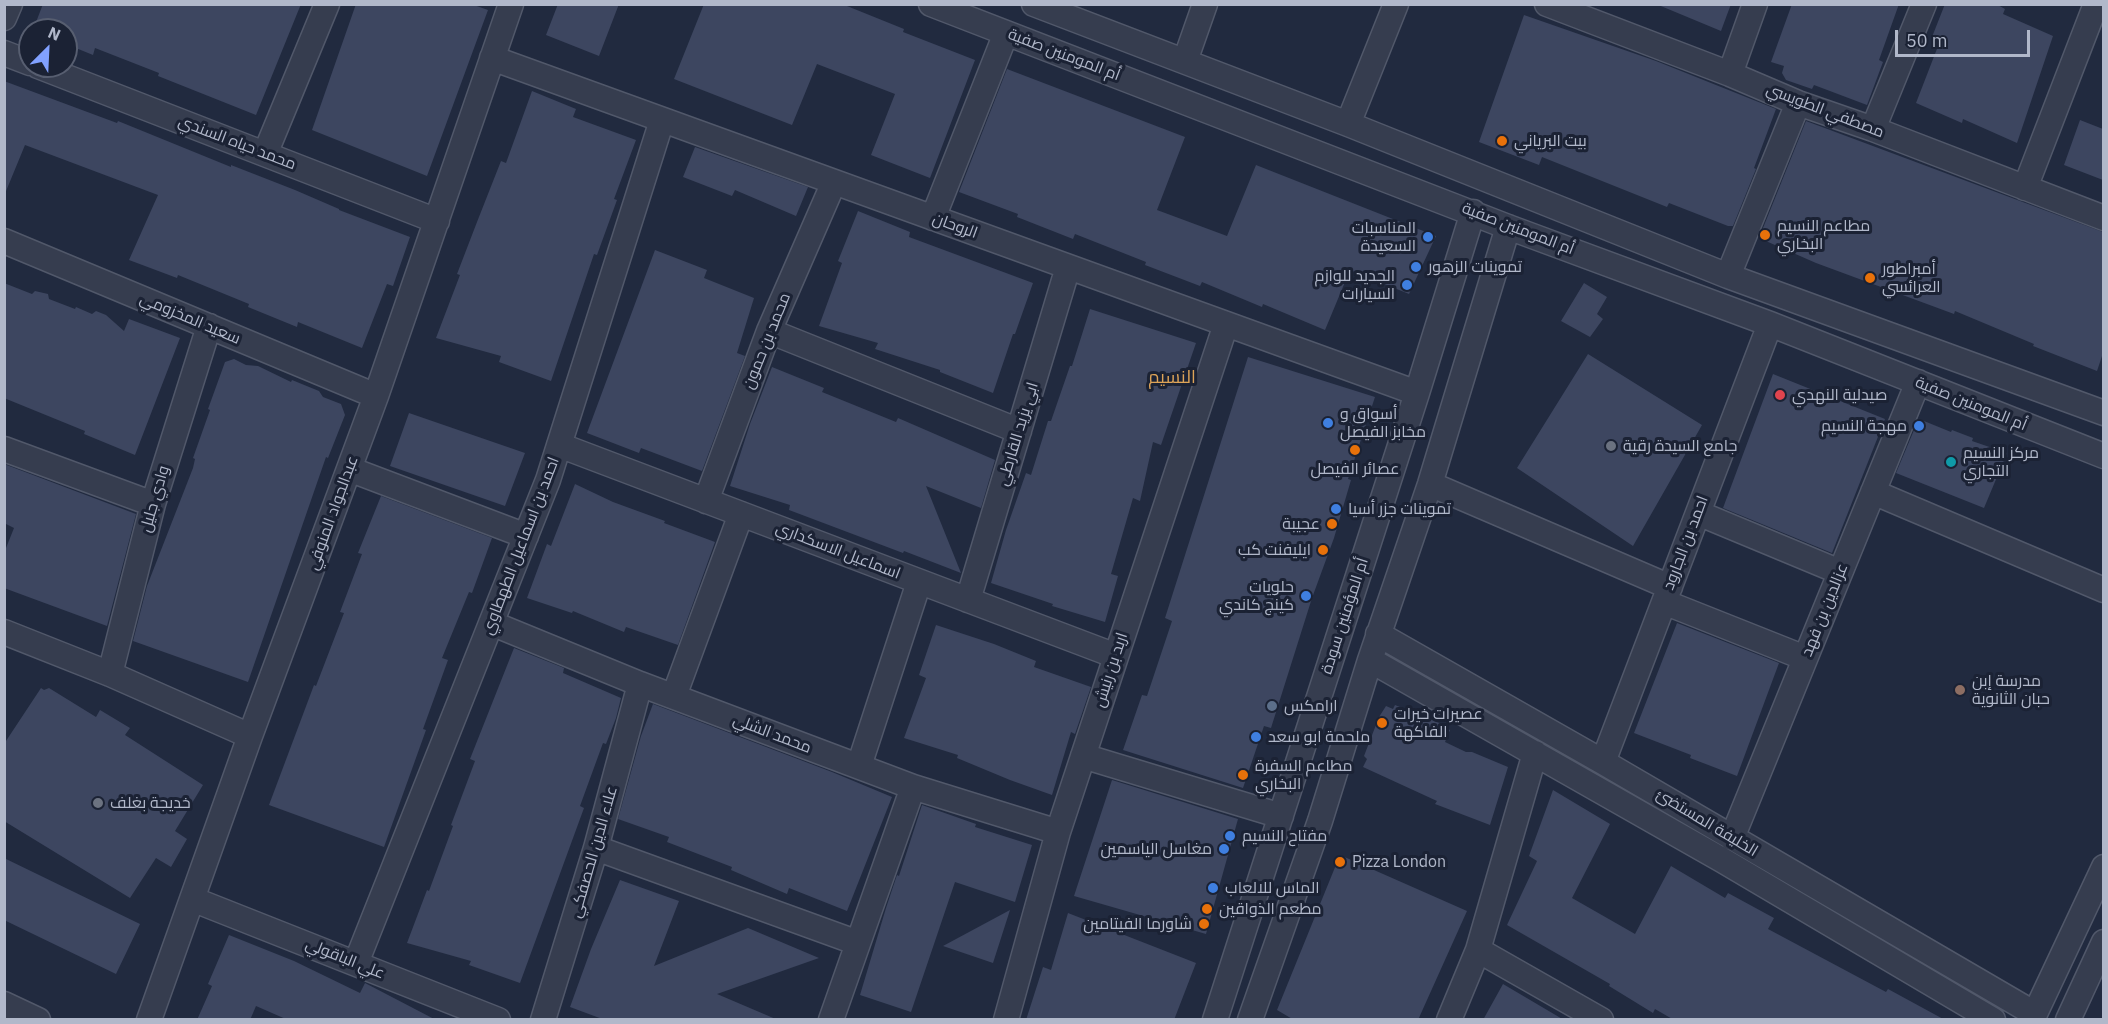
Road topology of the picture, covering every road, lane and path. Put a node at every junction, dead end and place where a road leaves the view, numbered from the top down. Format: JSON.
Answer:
{"nodes":[{"id":1,"x":10,"y":4,"type":"edge"},
{"id":2,"x":327,"y":4,"type":"edge"},
{"id":3,"x":511,"y":4,"type":"edge"},
{"id":4,"x":931,"y":4,"type":"edge"},
{"id":5,"x":1034,"y":4,"type":"edge"},
{"id":6,"x":1205,"y":4,"type":"edge"},
{"id":7,"x":1396,"y":4,"type":"edge"},
{"id":8,"x":1547,"y":4,"type":"edge"},
{"id":9,"x":1755,"y":4,"type":"edge"},
{"id":10,"x":1924,"y":4,"type":"edge"},
{"id":11,"x":2096,"y":4,"type":"edge"},
{"id":12,"x":1586,"y":11,"type":"edge"},
{"id":13,"x":4,"y":18,"type":"edge"},
{"id":14,"x":1006,"y":33,"type":"junction"},
{"id":15,"x":492,"y":58,"type":"junction"},
{"id":16,"x":1185,"y":61,"type":"junction"},
{"id":17,"x":1730,"y":74,"type":"junction"},
{"id":18,"x":69,"y":78,"type":"edge"},
{"id":19,"x":1798,"y":103,"type":"junction"},
{"id":20,"x":662,"y":120,"type":"junction"},
{"id":21,"x":1348,"y":124,"type":"junction"},
{"id":22,"x":1873,"y":129,"type":"junction"},
{"id":23,"x":265,"y":154,"type":"junction"},
{"id":24,"x":834,"y":182,"type":"junction"},
{"id":25,"x":2025,"y":188,"type":"junction"},
{"id":26,"x":1473,"y":212,"type":"junction"},
{"id":27,"x":933,"y":218,"type":"junction"},
{"id":28,"x":2103,"y":218,"type":"edge"},
{"id":29,"x":437,"y":221,"type":"junction"},
{"id":30,"x":1508,"y":227,"type":"junction"},
{"id":31,"x":4,"y":241,"type":"edge"},
{"id":32,"x":1068,"y":267,"type":"junction"},
{"id":33,"x":1728,"y":276,"type":"junction"},
{"id":34,"x":1226,"y":324,"type":"junction"},
{"id":35,"x":1770,"y":324,"type":"junction"},
{"id":36,"x":209,"y":326,"type":"junction"},
{"id":37,"x":769,"y":331,"type":"junction"},
{"id":38,"x":1918,"y":382,"type":"junction"},
{"id":39,"x":1417,"y":393,"type":"junction"},
{"id":40,"x":376,"y":396,"type":"junction"},
{"id":41,"x":2103,"y":413,"type":"edge"},
{"id":42,"x":1019,"y":431,"type":"junction"},
{"id":43,"x":559,"y":445,"type":"junction"},
{"id":44,"x":4,"y":449,"type":"edge"},
{"id":45,"x":2103,"y":456,"type":"edge"},
{"id":46,"x":349,"y":469,"type":"junction"},
{"id":47,"x":1430,"y":484,"type":"junction"},
{"id":48,"x":1873,"y":492,"type":"junction"},
{"id":49,"x":706,"y":501,"type":"junction"},
{"id":50,"x":153,"y":504,"type":"junction"},
{"id":51,"x":1698,"y":513,"type":"junction"},
{"id":52,"x":741,"y":514,"type":"junction"},
{"id":53,"x":526,"y":536,"type":"junction"},
{"id":54,"x":1840,"y":572,"type":"junction"},
{"id":55,"x":919,"y":582,"type":"junction"},
{"id":56,"x":2103,"y":590,"type":"edge"},
{"id":57,"x":1667,"y":594,"type":"junction"},
{"id":58,"x":968,"y":600,"type":"junction"},
{"id":59,"x":491,"y":623,"type":"junction"},
{"id":60,"x":4,"y":632,"type":"edge"},
{"id":61,"x":1378,"y":634,"type":"junction"},
{"id":62,"x":1116,"y":656,"type":"junction"},
{"id":63,"x":1805,"y":658,"type":"junction"},
{"id":64,"x":1370,"y":660,"type":"junction"},
{"id":65,"x":110,"y":674,"type":"junction"},
{"id":66,"x":640,"y":684,"type":"junction"},
{"id":67,"x":674,"y":696,"type":"junction"},
{"id":68,"x":250,"y":736,"type":"junction"},
{"id":69,"x":1535,"y":753,"type":"junction"},
{"id":70,"x":1083,"y":756,"type":"junction"},
{"id":71,"x":1603,"y":762,"type":"junction"},
{"id":72,"x":859,"y":766,"type":"junction"},
{"id":73,"x":913,"y":787,"type":"junction"},
{"id":74,"x":1281,"y":816,"type":"junction"},
{"id":75,"x":1058,"y":831,"type":"junction"},
{"id":76,"x":1732,"y":838,"type":"junction"},
{"id":77,"x":597,"y":849,"type":"junction"},
{"id":78,"x":2103,"y":867,"type":"edge"},
{"id":79,"x":192,"y":898,"type":"junction"},
{"id":80,"x":2103,"y":942,"type":"edge"},
{"id":81,"x":858,"y":943,"type":"junction"},
{"id":82,"x":1478,"y":950,"type":"junction"},
{"id":83,"x":356,"y":963,"type":"junction"},
{"id":84,"x":4,"y":1004,"type":"edge"},
{"id":85,"x":2033,"y":1017,"type":"edge"},
{"id":86,"x":38,"y":1020,"type":"edge"},
{"id":87,"x":148,"y":1020,"type":"edge"},
{"id":88,"x":498,"y":1020,"type":"edge"},
{"id":89,"x":543,"y":1020,"type":"edge"},
{"id":90,"x":831,"y":1020,"type":"edge"},
{"id":91,"x":1006,"y":1020,"type":"edge"},
{"id":92,"x":1215,"y":1020,"type":"edge"},
{"id":93,"x":1250,"y":1020,"type":"edge"},
{"id":94,"x":1449,"y":1020,"type":"edge"},
{"id":95,"x":1601,"y":1020,"type":"edge"},
{"id":96,"x":1993,"y":1020,"type":"edge"},
{"id":97,"x":2068,"y":1020,"type":"edge"}],
"edges":[{"from":1,"to":13,"type":"street"},
{"from":2,"to":23,"type":"street"},
{"from":3,"to":15,"type":"street","name":"عبدالجواد المنوفي"},
{"from":4,"to":14,"type":"street","name":"أم المومنين صفية"},
{"from":5,"to":16,"type":"street","name":"أم المومنين صفية"},
{"from":6,"to":16,"type":"street"},
{"from":7,"to":21,"type":"street"},
{"from":8,"to":12,"type":"street","name":"مصطفي الطويسي"},
{"from":9,"to":17,"type":"street"},
{"from":10,"to":22,"type":"street"},
{"from":11,"to":25,"type":"street"},
{"from":12,"to":17,"type":"street","name":"مصطفي الطويسي"},
{"from":14,"to":26,"type":"street","name":"أم المومنين صفية"},
{"from":14,"to":27,"type":"street"},
{"from":15,"to":20,"type":"street","name":"الروحان"},
{"from":15,"to":29,"type":"street","name":"عبدالجواد المنوفي"},
{"from":16,"to":21,"type":"street","name":"أم المومنين صفية"},
{"from":17,"to":19,"type":"street","name":"مصطفي الطويسي"},
{"from":18,"to":23,"type":"street","name":"محمد حياه السندي"},
{"from":19,"to":22,"type":"street","name":"مصطفي الطويسي"},
{"from":19,"to":33,"type":"street"},
{"from":20,"to":24,"type":"street","name":"الروحان"},
{"from":20,"to":43,"type":"street","name":"احمد بن اسماعيل الطهطاوي"},
{"from":21,"to":33,"type":"street","name":"أم المومنين صفية"},
{"from":22,"to":25,"type":"street","name":"مصطفي الطويسي"},
{"from":23,"to":29,"type":"street","name":"محمد حياه السندي"},
{"from":24,"to":27,"type":"street","name":"الروحان"},
{"from":24,"to":37,"type":"street","name":"محمد بن حمون"},
{"from":25,"to":28,"type":"street","name":"مصطفي الطويسي"},
{"from":26,"to":30,"type":"street","name":"أم المومنين صفية"},
{"from":26,"to":39,"type":"street","name":"أم المؤمنين سودة"},
{"from":27,"to":32,"type":"street","name":"الروحان"},
{"from":29,"to":40,"type":"street","name":"عبدالجواد المنوفي"},
{"from":30,"to":35,"type":"street","name":"أم المومنين صفية"},
{"from":30,"to":47,"type":"street"},
{"from":31,"to":36,"type":"street","name":"سعيد المخزومي"},
{"from":32,"to":34,"type":"street","name":"الروحان"},
{"from":32,"to":42,"type":"street","name":"ابي يزيد القارطي"},
{"from":33,"to":41,"type":"street","name":"أم المومنين صفية"},
{"from":34,"to":39,"type":"street","name":"الروحان"},
{"from":34,"to":62,"type":"street","name":"اربد بن رنيش"},
{"from":35,"to":38,"type":"street","name":"أم المومنين صفية"},
{"from":35,"to":51,"type":"street","name":"احمد بن الجارود"},
{"from":36,"to":40,"type":"street","name":"سعيد المخزومي"},
{"from":36,"to":50,"type":"street","name":"وادي جليل"},
{"from":37,"to":42,"type":"street"},
{"from":37,"to":49,"type":"street","name":"محمد بن حمون"},
{"from":38,"to":45,"type":"street","name":"أم المومنين صفية"},
{"from":38,"to":48,"type":"street","name":"عزالدين بن فهد"},
{"from":39,"to":74,"type":"street","name":"أم المؤمنين سودة"},
{"from":40,"to":46,"type":"street","name":"عبدالجواد المنوفي"},
{"from":42,"to":58,"type":"street","name":"ابي يزيد القارطي"},
{"from":43,"to":49,"type":"street","name":"اسماعيل الاسكداري"},
{"from":43,"to":53,"type":"street","name":"احمد بن اسماعيل الطهطاوي"},
{"from":44,"to":50,"type":"street"},
{"from":46,"to":53,"type":"street"},
{"from":46,"to":68,"type":"street","name":"عبدالجواد المنوفي"},
{"from":47,"to":57,"type":"street"},
{"from":47,"to":61,"type":"street"},
{"from":48,"to":54,"type":"street","name":"عزالدين بن فهد"},
{"from":48,"to":56,"type":"street"},
{"from":49,"to":52,"type":"street","name":"اسماعيل الاسكداري"},
{"from":50,"to":65,"type":"street","name":"وادي جليل"},
{"from":51,"to":54,"type":"street"},
{"from":51,"to":57,"type":"street","name":"احمد بن الجارود"},
{"from":52,"to":55,"type":"street","name":"اسماعيل الاسكداري"},
{"from":52,"to":67,"type":"street"},
{"from":53,"to":59,"type":"street","name":"احمد بن اسماعيل الطهطاوي"},
{"from":54,"to":63,"type":"street","name":"عزالدين بن فهد"},
{"from":55,"to":58,"type":"street","name":"اسماعيل الاسكداري"},
{"from":55,"to":72,"type":"street"},
{"from":57,"to":63,"type":"street"},
{"from":57,"to":71,"type":"street","name":"احمد بن الجارود"},
{"from":58,"to":62,"type":"street","name":"اسماعيل الاسكداري"},
{"from":59,"to":66,"type":"street","name":"محمد الشلي"},
{"from":59,"to":83,"type":"street","name":"احمد بن اسماعيل الطهطاوي"},
{"from":60,"to":65,"type":"street"},
{"from":61,"to":64,"type":"street"},
{"from":61,"to":71,"type":"street","name":"الخليفة المستضئ"},
{"from":62,"to":70,"type":"street","name":"اربد بن رنيش"},
{"from":63,"to":76,"type":"street","name":"عزالدين بن فهد"},
{"from":64,"to":69,"type":"street","name":"الخليفة المستضئ"},
{"from":64,"to":93,"type":"street"},
{"from":65,"to":68,"type":"street"},
{"from":66,"to":67,"type":"street","name":"محمد الشلي"},
{"from":66,"to":77,"type":"street","name":"علاء الدين الحصفكي"},
{"from":67,"to":72,"type":"street","name":"محمد الشلي"},
{"from":68,"to":79,"type":"street","name":"عبدالجواد المنوفي"},
{"from":69,"to":82,"type":"street"},
{"from":69,"to":96,"type":"street","name":"الخليفة المستضئ"},
{"from":70,"to":74,"type":"street"},
{"from":70,"to":75,"type":"street","name":"اربد بن رنيش"},
{"from":71,"to":76,"type":"street","name":"الخليفة المستضئ"},
{"from":72,"to":73,"type":"street","name":"محمد الشلي"},
{"from":73,"to":75,"type":"street","name":"محمد الشلي"},
{"from":73,"to":81,"type":"street"},
{"from":74,"to":92,"type":"street","name":"أم المؤمنين سودة"},
{"from":75,"to":91,"type":"street","name":"اربد بن رنيش"},
{"from":76,"to":85,"type":"street","name":"الخليفة المستضئ"},
{"from":77,"to":81,"type":"street"},
{"from":77,"to":89,"type":"street","name":"علاء الدين الحصفكي"},
{"from":78,"to":85,"type":"street"},
{"from":79,"to":83,"type":"street","name":"علي الباقولي"},
{"from":79,"to":87,"type":"street","name":"عبدالجواد المنوفي"},
{"from":80,"to":97,"type":"street"},
{"from":81,"to":90,"type":"street"},
{"from":82,"to":94,"type":"street"},
{"from":82,"to":95,"type":"street"},
{"from":83,"to":88,"type":"street","name":"علي الباقولي"},
{"from":84,"to":86,"type":"street"}]}
